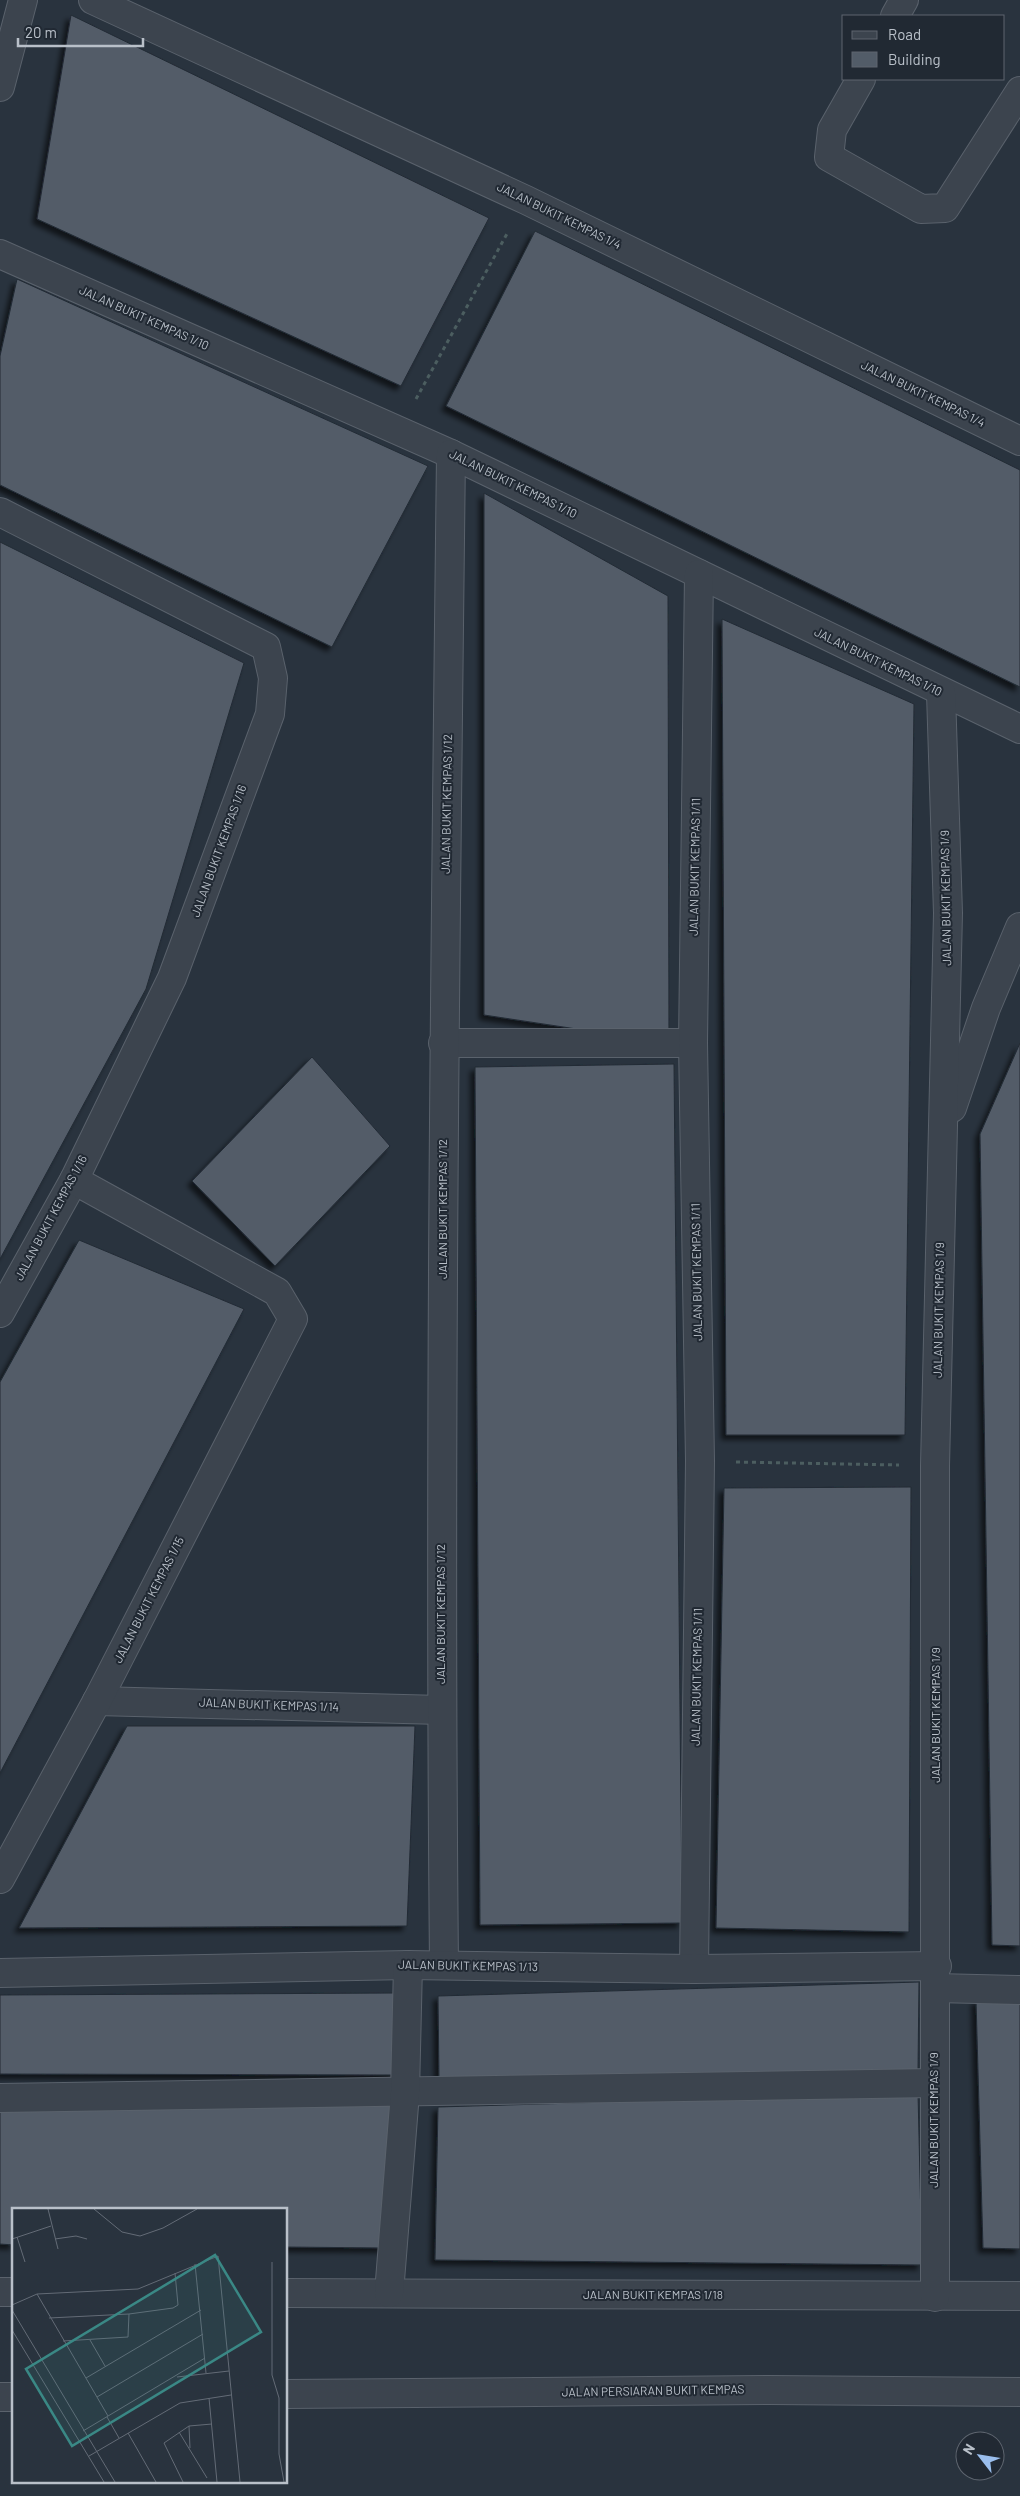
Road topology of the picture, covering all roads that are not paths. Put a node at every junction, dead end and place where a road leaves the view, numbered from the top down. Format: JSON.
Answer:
{"nodes":[{"id":1,"x":23,"y":0,"type":"edge"},
{"id":2,"x":93,"y":0,"type":"edge"},
{"id":3,"x":904,"y":0,"type":"edge"},
{"id":4,"x":896,"y":15,"type":"edge"},
{"id":5,"x":859,"y":80,"type":"edge"},
{"id":6,"x":0,"y":87,"type":"edge"},
{"id":7,"x":1020,"y":91,"type":"edge"},
{"id":8,"x":0,"y":254,"type":"edge"},
{"id":9,"x":1020,"y":441,"type":"edge"},
{"id":10,"x":451,"y":454,"type":"junction"},
{"id":11,"x":0,"y":512,"type":"edge"},
{"id":12,"x":699,"y":574,"type":"junction"},
{"id":13,"x":941,"y":692,"type":"junction"},
{"id":14,"x":1020,"y":729,"type":"edge"},
{"id":15,"x":1020,"y":926,"type":"edge"},
{"id":16,"x":444,"y":1043,"type":"junction"},
{"id":17,"x":693,"y":1043,"type":"junction"},
{"id":18,"x":943,"y":1133,"type":"junction"},
{"id":19,"x":74,"y":1180,"type":"junction"},
{"id":20,"x":0,"y":1313,"type":"edge"},
{"id":21,"x":97,"y":1701,"type":"junction"},
{"id":22,"x":441,"y":1710,"type":"junction"},
{"id":23,"x":0,"y":1879,"type":"edge"},
{"id":24,"x":408,"y":1965,"type":"junction"},
{"id":25,"x":444,"y":1965,"type":"junction"},
{"id":26,"x":694,"y":1969,"type":"junction"},
{"id":27,"x":0,"y":1974,"type":"edge"},
{"id":28,"x":936,"y":1977,"type":"junction"},
{"id":29,"x":1020,"y":1990,"type":"edge"},
{"id":30,"x":934,"y":2083,"type":"junction"},
{"id":31,"x":405,"y":2093,"type":"junction"},
{"id":32,"x":0,"y":2098,"type":"edge"},
{"id":33,"x":288,"y":2293,"type":"edge"},
{"id":34,"x":389,"y":2293,"type":"junction"},
{"id":35,"x":1020,"y":2296,"type":"edge"},
{"id":36,"x":935,"y":2297,"type":"junction"},
{"id":37,"x":1020,"y":2392,"type":"edge"},
{"id":38,"x":288,"y":2394,"type":"edge"}],
"edges":[{"from":1,"to":6,"type":"street"},
{"from":2,"to":9,"type":"street","name":"JALAN BUKIT KEMPAS 1/4"},
{"from":3,"to":4,"type":"street"},
{"from":5,"to":7,"type":"street"},
{"from":8,"to":10,"type":"street","name":"JALAN BUKIT KEMPAS 1/10"},
{"from":10,"to":12,"type":"street","name":"JALAN BUKIT KEMPAS 1/10"},
{"from":10,"to":16,"type":"street","name":"JALAN BUKIT KEMPAS 1/12"},
{"from":11,"to":19,"type":"street","name":"JALAN BUKIT KEMPAS 1/16"},
{"from":12,"to":13,"type":"street","name":"JALAN BUKIT KEMPAS 1/10"},
{"from":12,"to":17,"type":"street","name":"JALAN BUKIT KEMPAS 1/11"},
{"from":13,"to":14,"type":"street","name":"JALAN BUKIT KEMPAS 1/10"},
{"from":13,"to":18,"type":"street","name":"JALAN BUKIT KEMPAS 1/9"},
{"from":15,"to":18,"type":"street","name":"JALAN BUKIT KEMPAS 1/9"},
{"from":16,"to":17,"type":"street"},
{"from":16,"to":22,"type":"street","name":"JALAN BUKIT KEMPAS 1/12"},
{"from":17,"to":26,"type":"street","name":"JALAN BUKIT KEMPAS 1/11"},
{"from":18,"to":28,"type":"street","name":"JALAN BUKIT KEMPAS 1/9"},
{"from":19,"to":20,"type":"street","name":"JALAN BUKIT KEMPAS 1/16"},
{"from":19,"to":21,"type":"street","name":"JALAN BUKIT KEMPAS 1/15"},
{"from":21,"to":22,"type":"street","name":"JALAN BUKIT KEMPAS 1/14"},
{"from":21,"to":23,"type":"street","name":"JALAN BUKIT KEMPAS 1/15"},
{"from":22,"to":25,"type":"street","name":"JALAN BUKIT KEMPAS 1/12"},
{"from":24,"to":25,"type":"street","name":"JALAN BUKIT KEMPAS 1/13"},
{"from":24,"to":27,"type":"street","name":"JALAN BUKIT KEMPAS 1/13"},
{"from":24,"to":31,"type":"street"},
{"from":25,"to":26,"type":"street","name":"JALAN BUKIT KEMPAS 1/13"},
{"from":26,"to":28,"type":"street","name":"JALAN BUKIT KEMPAS 1/13"},
{"from":28,"to":29,"type":"street","name":"JALAN BUKIT KEMPAS 1/13"},
{"from":28,"to":30,"type":"street","name":"JALAN BUKIT KEMPAS 1/9"},
{"from":30,"to":31,"type":"street"},
{"from":30,"to":36,"type":"street","name":"JALAN BUKIT KEMPAS 1/9"},
{"from":31,"to":32,"type":"street"},
{"from":31,"to":34,"type":"street"},
{"from":33,"to":34,"type":"street","name":"JALAN BUKIT KEMPAS 1/18"},
{"from":34,"to":36,"type":"street","name":"JALAN BUKIT KEMPAS 1/18"},
{"from":35,"to":36,"type":"street","name":"JALAN BUKIT KEMPAS 1/18"},
{"from":37,"to":38,"type":"street","name":"JALAN PERSIARAN BUKIT KEMPAS"}]}
